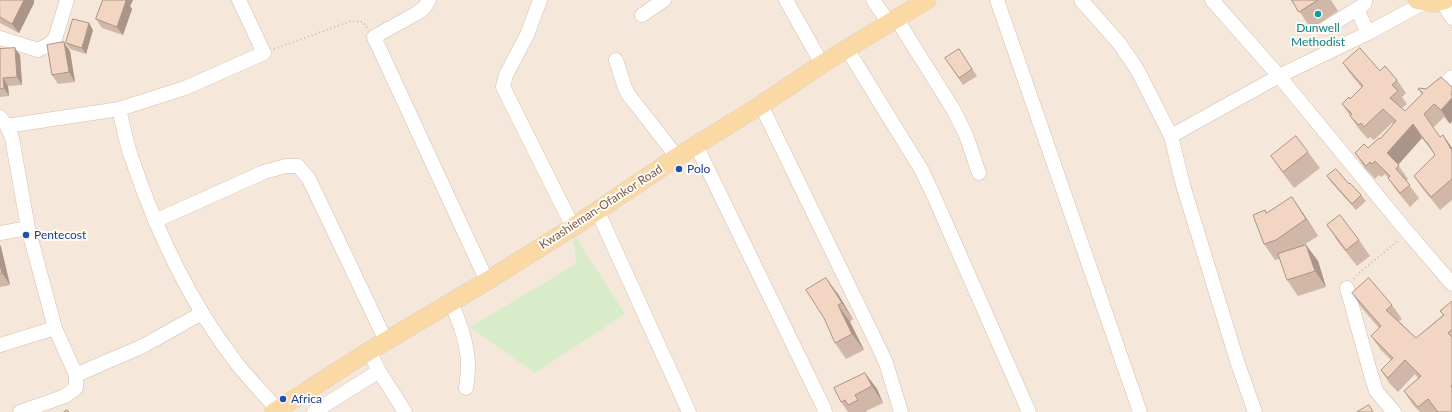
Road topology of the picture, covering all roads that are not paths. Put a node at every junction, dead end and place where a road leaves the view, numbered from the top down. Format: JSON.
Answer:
{"nodes":[{"id":1,"x":67,"y":0,"type":"edge"},
{"id":2,"x":239,"y":0,"type":"edge"},
{"id":3,"x":429,"y":0,"type":"edge"},
{"id":4,"x":540,"y":0,"type":"edge"},
{"id":5,"x":664,"y":0,"type":"edge"},
{"id":6,"x":786,"y":0,"type":"edge"},
{"id":7,"x":873,"y":0,"type":"edge"},
{"id":8,"x":927,"y":0,"type":"edge"},
{"id":9,"x":997,"y":0,"type":"edge"},
{"id":10,"x":1081,"y":0,"type":"edge"},
{"id":11,"x":1212,"y":0,"type":"edge"},
{"id":12,"x":1431,"y":1,"type":"edge"},
{"id":13,"x":1361,"y":5,"type":"edge"},
{"id":14,"x":642,"y":15,"type":"dead end"},
{"id":15,"x":1452,"y":18,"type":"edge"},
{"id":16,"x":893,"y":21,"type":"junction"},
{"id":17,"x":1326,"y":28,"type":"dead end"},
{"id":18,"x":1368,"y":33,"type":"junction"},
{"id":19,"x":0,"y":38,"type":"edge"},
{"id":20,"x":847,"y":49,"type":"junction"},
{"id":21,"x":616,"y":60,"type":"dead end"},
{"id":22,"x":822,"y":64,"type":"junction"},
{"id":23,"x":1279,"y":76,"type":"junction"},
{"id":24,"x":1452,"y":76,"type":"edge"},
{"id":25,"x":1433,"y":94,"type":"edge"},
{"id":26,"x":761,"y":105,"type":"junction"},
{"id":27,"x":119,"y":109,"type":"junction"},
{"id":28,"x":4,"y":121,"type":"edge"},
{"id":29,"x":1171,"y":136,"type":"junction"},
{"id":30,"x":696,"y":145,"type":"junction"},
{"id":31,"x":677,"y":157,"type":"junction"},
{"id":32,"x":979,"y":173,"type":"dead end"},
{"id":33,"x":597,"y":210,"type":"junction"},
{"id":34,"x":155,"y":221,"type":"junction"},
{"id":35,"x":573,"y":227,"type":"junction"},
{"id":36,"x":28,"y":228,"type":"junction"},
{"id":37,"x":0,"y":233,"type":"edge"},
{"id":38,"x":487,"y":281,"type":"junction"},
{"id":39,"x":1452,"y":284,"type":"edge"},
{"id":40,"x":1347,"y":288,"type":"road end"},
{"id":41,"x":451,"y":302,"type":"junction"},
{"id":42,"x":202,"y":313,"type":"junction"},
{"id":43,"x":55,"y":328,"type":"junction"},
{"id":44,"x":386,"y":341,"type":"junction"},
{"id":45,"x":0,"y":345,"type":"edge"},
{"id":46,"x":369,"y":351,"type":"junction"},
{"id":47,"x":379,"y":371,"type":"junction"},
{"id":48,"x":76,"y":375,"type":"junction"},
{"id":49,"x":310,"y":388,"type":"junction"},
{"id":50,"x":466,"y":388,"type":"dead end"},
{"id":51,"x":318,"y":409,"type":"edge"},
{"id":52,"x":277,"y":411,"type":"edge"},
{"id":53,"x":20,"y":412,"type":"edge"},
{"id":54,"x":405,"y":412,"type":"edge"},
{"id":55,"x":689,"y":412,"type":"edge"},
{"id":56,"x":825,"y":412,"type":"edge"},
{"id":57,"x":901,"y":412,"type":"edge"},
{"id":58,"x":1029,"y":412,"type":"edge"},
{"id":59,"x":1140,"y":412,"type":"edge"},
{"id":60,"x":1255,"y":412,"type":"edge"},
{"id":61,"x":1394,"y":412,"type":"edge"}],
"edges":[{"from":1,"to":19,"type":"street"},
{"from":2,"to":27,"type":"street"},
{"from":3,"to":38,"type":"street"},
{"from":4,"to":35,"type":"street"},
{"from":5,"to":14,"type":"street"},
{"from":6,"to":22,"type":"street"},
{"from":7,"to":16,"type":"street"},
{"from":8,"to":16,"type":"main road","name":"Kwashieman-Ofankor Road"},
{"from":9,"to":59,"type":"street"},
{"from":10,"to":29,"type":"street"},
{"from":11,"to":23,"type":"street"},
{"from":12,"to":15,"type":"street"},
{"from":12,"to":18,"type":"street"},
{"from":13,"to":17,"type":"street"},
{"from":13,"to":18,"type":"street"},
{"from":16,"to":20,"type":"main road","name":"Kwashieman-Ofankor Road"},
{"from":16,"to":32,"type":"street"},
{"from":18,"to":23,"type":"street"},
{"from":20,"to":22,"type":"main road","name":"Kwashieman-Ofankor Road"},
{"from":20,"to":58,"type":"street"},
{"from":21,"to":31,"type":"street"},
{"from":22,"to":26,"type":"main road","name":"Kwashieman-Ofankor Road"},
{"from":23,"to":29,"type":"street"},
{"from":23,"to":39,"type":"street"},
{"from":24,"to":25,"type":"street"},
{"from":26,"to":30,"type":"main road","name":"Kwashieman-Ofankor Road"},
{"from":26,"to":57,"type":"street"},
{"from":27,"to":28,"type":"street"},
{"from":27,"to":34,"type":"street"},
{"from":28,"to":36,"type":"street"},
{"from":29,"to":60,"type":"street"},
{"from":30,"to":31,"type":"main road","name":"Kwashieman-Ofankor Road"},
{"from":30,"to":56,"type":"street"},
{"from":31,"to":33,"type":"main road","name":"Kwashieman-Ofankor Road"},
{"from":33,"to":35,"type":"main road","name":"Kwashieman-Ofankor Road"},
{"from":33,"to":55,"type":"street"},
{"from":34,"to":42,"type":"street"},
{"from":34,"to":44,"type":"street"},
{"from":35,"to":38,"type":"main road","name":"Kwashieman-Ofankor Road"},
{"from":36,"to":37,"type":"street"},
{"from":36,"to":43,"type":"street"},
{"from":38,"to":41,"type":"main road","name":"Kwashieman-Ofankor Road"},
{"from":40,"to":61,"type":"street"},
{"from":41,"to":44,"type":"main road","name":"Kwashieman-Ofankor Road"},
{"from":41,"to":50,"type":"street"},
{"from":42,"to":48,"type":"street"},
{"from":42,"to":52,"type":"street"},
{"from":43,"to":45,"type":"street"},
{"from":43,"to":48,"type":"street"},
{"from":44,"to":46,"type":"main road","name":"Kwashieman-Ofankor Road"},
{"from":46,"to":47,"type":"street"},
{"from":46,"to":49,"type":"main road","name":"Kwashieman-Ofankor Road"},
{"from":47,"to":51,"type":"street"},
{"from":47,"to":54,"type":"street"},
{"from":48,"to":53,"type":"street"},
{"from":49,"to":51,"type":"street"},
{"from":49,"to":52,"type":"main road","name":"Kwashieman-Ofankor Road"}]}
